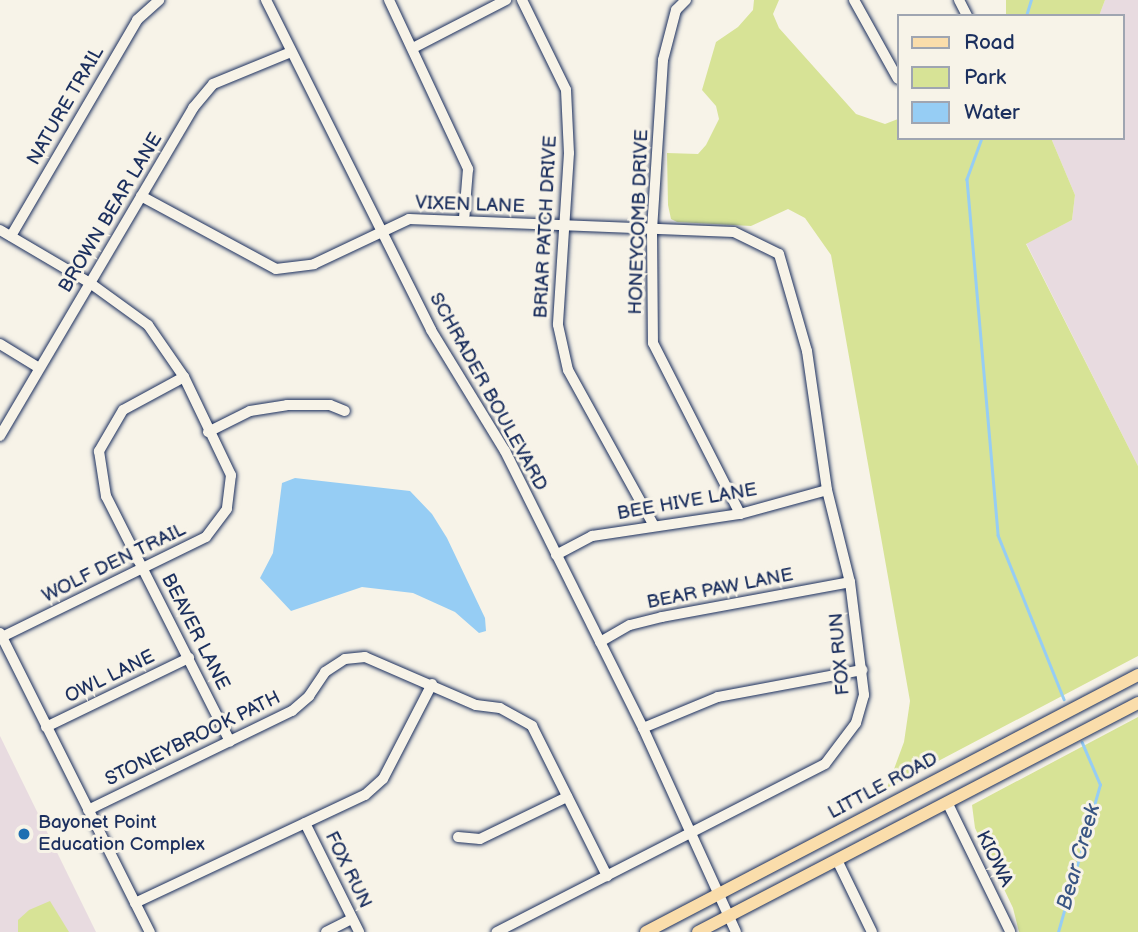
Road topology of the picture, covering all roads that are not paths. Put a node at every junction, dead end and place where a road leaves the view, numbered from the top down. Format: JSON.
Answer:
{"nodes":[{"id":1,"x":159,"y":0,"type":"edge"},
{"id":2,"x":266,"y":0,"type":"edge"},
{"id":3,"x":389,"y":0,"type":"edge"},
{"id":4,"x":506,"y":0,"type":"edge"},
{"id":5,"x":522,"y":0,"type":"edge"},
{"id":6,"x":686,"y":0,"type":"edge"},
{"id":7,"x":854,"y":0,"type":"edge"},
{"id":8,"x":413,"y":48,"type":"junction"},
{"id":9,"x":291,"y":52,"type":"junction"},
{"id":10,"x":897,"y":77,"type":"edge"},
{"id":11,"x":141,"y":196,"type":"junction"},
{"id":12,"x":464,"y":218,"type":"junction"},
{"id":13,"x":566,"y":227,"type":"junction"},
{"id":14,"x":0,"y":230,"type":"edge"},
{"id":15,"x":383,"y":231,"type":"junction"},
{"id":16,"x":652,"y":231,"type":"junction"},
{"id":17,"x":11,"y":236,"type":"junction"},
{"id":18,"x":779,"y":254,"type":"joint"},
{"id":19,"x":90,"y":283,"type":"junction"},
{"id":20,"x":0,"y":344,"type":"edge"},
{"id":21,"x":39,"y":368,"type":"junction"},
{"id":22,"x":184,"y":377,"type":"junction"},
{"id":23,"x":345,"y":411,"type":"dead end"},
{"id":24,"x":208,"y":432,"type":"junction"},
{"id":25,"x":0,"y":436,"type":"edge"},
{"id":26,"x":827,"y":490,"type":"junction"},
{"id":27,"x":740,"y":514,"type":"junction"},
{"id":28,"x":654,"y":526,"type":"junction"},
{"id":29,"x":556,"y":555,"type":"junction"},
{"id":30,"x":144,"y":568,"type":"junction"},
{"id":31,"x":850,"y":582,"type":"junction"},
{"id":32,"x":1,"y":634,"type":"edge"},
{"id":33,"x":600,"y":642,"type":"junction"},
{"id":34,"x":189,"y":659,"type":"junction"},
{"id":35,"x":862,"y":670,"type":"junction"},
{"id":36,"x":1138,"y":675,"type":"edge"},
{"id":37,"x":432,"y":684,"type":"junction"},
{"id":38,"x":1138,"y":703,"type":"edge"},
{"id":39,"x":46,"y":727,"type":"junction"},
{"id":40,"x":643,"y":728,"type":"junction"},
{"id":41,"x":230,"y":741,"type":"junction"},
{"id":42,"x":567,"y":797,"type":"junction"},
{"id":43,"x":947,"y":802,"type":"junction"},
{"id":44,"x":88,"y":810,"type":"junction"},
{"id":45,"x":305,"y":823,"type":"junction"},
{"id":46,"x":693,"y":834,"type":"junction"},
{"id":47,"x":458,"y":837,"type":"dead end"},
{"id":48,"x":837,"y":860,"type":"junction"},
{"id":49,"x":607,"y":876,"type":"junction"},
{"id":50,"x":720,"y":894,"type":"junction"},
{"id":51,"x":135,"y":903,"type":"junction"},
{"id":52,"x":728,"y":917,"type":"junction"},
{"id":53,"x":352,"y":919,"type":"junction"},
{"id":54,"x":1010,"y":931,"type":"edge"},
{"id":55,"x":150,"y":932,"type":"edge"},
{"id":56,"x":326,"y":932,"type":"edge"},
{"id":57,"x":359,"y":932,"type":"edge"},
{"id":58,"x":496,"y":932,"type":"edge"},
{"id":59,"x":646,"y":932,"type":"edge"},
{"id":60,"x":698,"y":932,"type":"edge"},
{"id":61,"x":736,"y":932,"type":"edge"},
{"id":62,"x":872,"y":932,"type":"edge"}],
"edges":[{"from":1,"to":17,"type":"street","name":"NATURE TRAIL"},
{"from":2,"to":9,"type":"street","name":"SCHRADER BOULEVARD"},
{"from":3,"to":8,"type":"street"},
{"from":4,"to":8,"type":"street"},
{"from":5,"to":13,"type":"street","name":"BRIAR PATCH DRIVE"},
{"from":6,"to":16,"type":"street","name":"HONEYCOMB DRIVE"},
{"from":7,"to":10,"type":"street"},
{"from":8,"to":12,"type":"street"},
{"from":9,"to":11,"type":"street","name":"BROWN BEAR LANE"},
{"from":9,"to":15,"type":"street","name":"SCHRADER BOULEVARD"},
{"from":11,"to":15,"type":"street","name":"VIXEN LANE"},
{"from":11,"to":19,"type":"street","name":"BROWN BEAR LANE"},
{"from":12,"to":13,"type":"street","name":"VIXEN LANE"},
{"from":12,"to":15,"type":"street","name":"VIXEN LANE"},
{"from":13,"to":16,"type":"street","name":"VIXEN LANE"},
{"from":13,"to":28,"type":"street","name":"BRIAR PATCH DRIVE"},
{"from":14,"to":17,"type":"street","name":"WOLF DEN TRAIL"},
{"from":15,"to":29,"type":"street","name":"SCHRADER BOULEVARD"},
{"from":16,"to":18,"type":"street","name":"VIXEN LANE"},
{"from":16,"to":27,"type":"street","name":"HONEYCOMB DRIVE"},
{"from":17,"to":19,"type":"street","name":"WOLF DEN TRAIL"},
{"from":18,"to":26,"type":"street","name":"FOX RUN"},
{"from":19,"to":21,"type":"street","name":"BROWN BEAR LANE"},
{"from":19,"to":22,"type":"street","name":"WOLF DEN TRAIL"},
{"from":20,"to":21,"type":"street"},
{"from":21,"to":25,"type":"street","name":"BROWN BEAR LANE"},
{"from":22,"to":24,"type":"street","name":"WOLF DEN TRAIL"},
{"from":22,"to":30,"type":"street","name":"BEAVER LANE"},
{"from":23,"to":24,"type":"street"},
{"from":24,"to":30,"type":"street","name":"WOLF DEN TRAIL"},
{"from":26,"to":27,"type":"street","name":"BEE HIVE LANE"},
{"from":26,"to":31,"type":"street","name":"FOX RUN"},
{"from":27,"to":28,"type":"street","name":"BEE HIVE LANE"},
{"from":28,"to":29,"type":"street","name":"BEE HIVE LANE"},
{"from":29,"to":33,"type":"street","name":"SCHRADER BOULEVARD"},
{"from":30,"to":32,"type":"street","name":"WOLF DEN TRAIL"},
{"from":30,"to":34,"type":"street","name":"BEAVER LANE"},
{"from":31,"to":33,"type":"street","name":"BEAR PAW LANE"},
{"from":31,"to":35,"type":"street","name":"FOX RUN"},
{"from":32,"to":39,"type":"street"},
{"from":33,"to":40,"type":"street","name":"SCHRADER BOULEVARD"},
{"from":34,"to":39,"type":"street","name":"OWL LANE"},
{"from":34,"to":41,"type":"street","name":"BEAVER LANE"},
{"from":35,"to":40,"type":"street"},
{"from":35,"to":46,"type":"street","name":"FOX RUN"},
{"from":36,"to":50,"type":"main road","name":"LITTLE ROAD"},
{"from":37,"to":41,"type":"street","name":"STONEYBROOK PATH"},
{"from":37,"to":42,"type":"street","name":"STONEYBROOK PATH"},
{"from":37,"to":45,"type":"street"},
{"from":38,"to":43,"type":"main road"},
{"from":39,"to":44,"type":"street"},
{"from":40,"to":46,"type":"street","name":"SCHRADER BOULEVARD"},
{"from":41,"to":44,"type":"street","name":"STONEYBROOK PATH"},
{"from":42,"to":47,"type":"street"},
{"from":42,"to":49,"type":"street","name":"STONEYBROOK PATH"},
{"from":43,"to":48,"type":"main road"},
{"from":43,"to":54,"type":"street","name":"KIOWA"},
{"from":44,"to":51,"type":"street"},
{"from":45,"to":51,"type":"street"},
{"from":45,"to":53,"type":"street","name":"FOX RUN"},
{"from":46,"to":49,"type":"street","name":"FOX RUN"},
{"from":46,"to":50,"type":"street","name":"SCHRADER BOULEVARD"},
{"from":48,"to":52,"type":"main road"},
{"from":48,"to":62,"type":"street"},
{"from":49,"to":58,"type":"street","name":"FOX RUN"},
{"from":50,"to":52,"type":"street","name":"SCHRADER BOULEVARD"},
{"from":50,"to":59,"type":"main road","name":"LITTLE ROAD"},
{"from":51,"to":55,"type":"street"},
{"from":52,"to":60,"type":"main road"},
{"from":52,"to":61,"type":"street","name":"SCHRADER BOULEVARD"},
{"from":53,"to":56,"type":"street"},
{"from":53,"to":57,"type":"street","name":"FOX RUN"}]}
